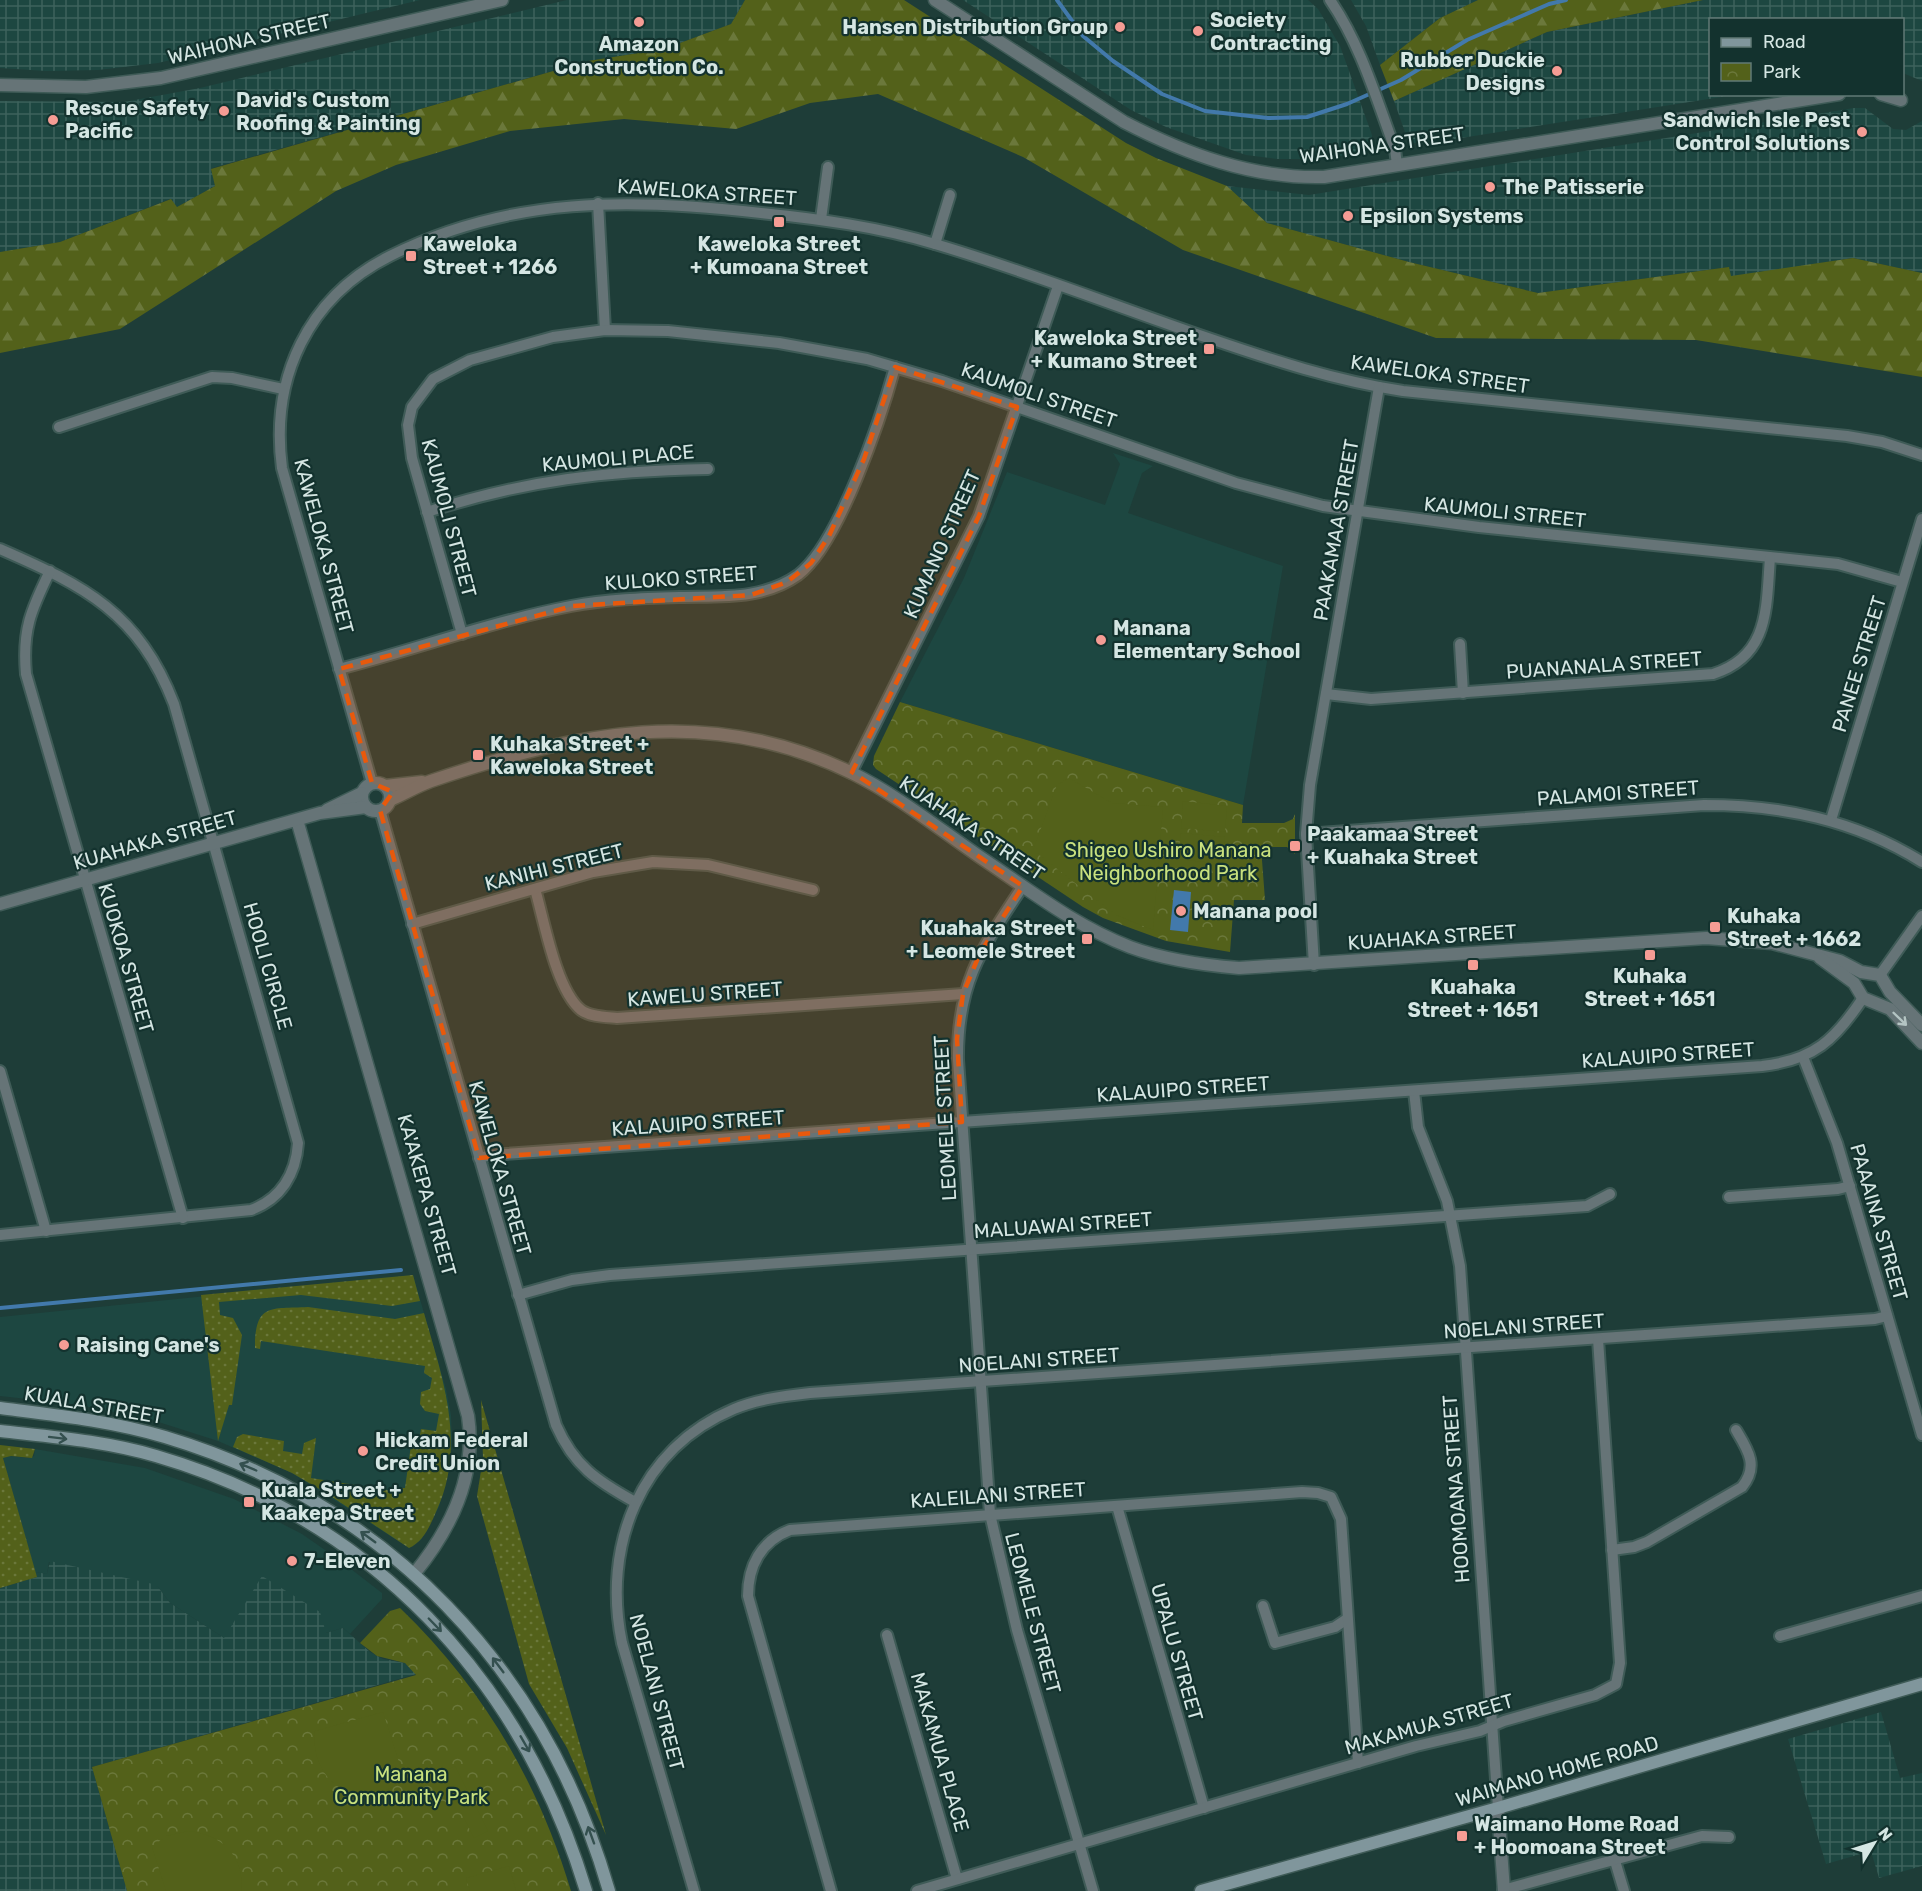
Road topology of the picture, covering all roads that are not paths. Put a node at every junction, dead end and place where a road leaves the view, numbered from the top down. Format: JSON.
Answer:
{"nodes":[{"id":1,"x":502,"y":0,"type":"edge"},
{"id":2,"x":935,"y":0,"type":"edge"},
{"id":3,"x":1330,"y":0,"type":"edge"},
{"id":4,"x":0,"y":85,"type":"edge"},
{"id":5,"x":1827,"y":96,"type":"edge"},
{"id":6,"x":1888,"y":96,"type":"edge"},
{"id":7,"x":1901,"y":100,"type":"dead end"},
{"id":8,"x":1397,"y":165,"type":"junction"},
{"id":9,"x":828,"y":167,"type":"dead end"},
{"id":10,"x":950,"y":195,"type":"dead end"},
{"id":11,"x":598,"y":203,"type":"junction"},
{"id":12,"x":821,"y":219,"type":"junction"},
{"id":13,"x":935,"y":244,"type":"junction"},
{"id":14,"x":1058,"y":286,"type":"junction"},
{"id":15,"x":605,"y":330,"type":"junction"},
{"id":16,"x":895,"y":367,"type":"junction"},
{"id":17,"x":1379,"y":387,"type":"junction"},
{"id":18,"x":283,"y":388,"type":"junction"},
{"id":19,"x":1017,"y":407,"type":"junction"},
{"id":20,"x":59,"y":427,"type":"dead end"},
{"id":21,"x":1922,"y":455,"type":"edge"},
{"id":22,"x":708,"y":469,"type":"dead end"},
{"id":23,"x":428,"y":512,"type":"junction"},
{"id":24,"x":1357,"y":512,"type":"junction"},
{"id":25,"x":1922,"y":519,"type":"edge"},
{"id":26,"x":0,"y":549,"type":"edge"},
{"id":27,"x":1770,"y":558,"type":"junction"},
{"id":28,"x":50,"y":571,"type":"junction"},
{"id":29,"x":1902,"y":582,"type":"junction"},
{"id":30,"x":462,"y":634,"type":"junction"},
{"id":31,"x":1460,"y":644,"type":"dead end"},
{"id":32,"x":339,"y":669,"type":"junction"},
{"id":33,"x":1464,"y":693,"type":"junction"},
{"id":34,"x":1326,"y":694,"type":"junction"},
{"id":35,"x":851,"y":773,"type":"junction"},
{"id":36,"x":429,"y":782,"type":"junction"},
{"id":37,"x":372,"y":783,"type":"junction"},
{"id":38,"x":386,"y":786,"type":"junction"},
{"id":39,"x":362,"y":793,"type":"junction"},
{"id":40,"x":390,"y":800,"type":"junction"},
{"id":41,"x":366,"y":807,"type":"junction"},
{"id":42,"x":380,"y":810,"type":"junction"},
{"id":43,"x":320,"y":813,"type":"junction"},
{"id":44,"x":297,"y":820,"type":"junction"},
{"id":45,"x":1831,"y":820,"type":"junction"},
{"id":46,"x":1306,"y":834,"type":"junction"},
{"id":47,"x":214,"y":844,"type":"junction"},
{"id":48,"x":1922,"y":862,"type":"edge"},
{"id":49,"x":85,"y":880,"type":"junction"},
{"id":50,"x":1023,"y":886,"type":"junction"},
{"id":51,"x":534,"y":889,"type":"junction"},
{"id":52,"x":813,"y":890,"type":"dead end"},
{"id":53,"x":0,"y":904,"type":"edge"},
{"id":54,"x":1922,"y":916,"type":"edge"},
{"id":55,"x":412,"y":924,"type":"junction"},
{"id":56,"x":1816,"y":956,"type":"junction"},
{"id":57,"x":1314,"y":965,"type":"junction"},
{"id":58,"x":1878,"y":977,"type":"junction"},
{"id":59,"x":963,"y":994,"type":"junction"},
{"id":60,"x":1865,"y":996,"type":"junction"},
{"id":61,"x":1922,"y":1025,"type":"edge"},
{"id":62,"x":1922,"y":1043,"type":"edge"},
{"id":63,"x":1803,"y":1057,"type":"junction"},
{"id":64,"x":0,"y":1071,"type":"edge"},
{"id":65,"x":1414,"y":1090,"type":"junction"},
{"id":66,"x":962,"y":1122,"type":"junction"},
{"id":67,"x":479,"y":1158,"type":"junction"},
{"id":68,"x":1850,"y":1186,"type":"junction"},
{"id":69,"x":1610,"y":1194,"type":"dead end"},
{"id":70,"x":1729,"y":1197,"type":"dead end"},
{"id":71,"x":1451,"y":1216,"type":"junction"},
{"id":72,"x":183,"y":1218,"type":"junction"},
{"id":73,"x":46,"y":1231,"type":"junction"},
{"id":74,"x":0,"y":1235,"type":"edge"},
{"id":75,"x":971,"y":1250,"type":"junction"},
{"id":76,"x":518,"y":1295,"type":"junction"},
{"id":77,"x":1887,"y":1316,"type":"junction"},
{"id":78,"x":1598,"y":1339,"type":"junction"},
{"id":79,"x":1466,"y":1348,"type":"junction"},
{"id":80,"x":980,"y":1382,"type":"junction"},
{"id":81,"x":0,"y":1408,"type":"edge"},
{"id":82,"x":1736,"y":1430,"type":"dead end"},
{"id":83,"x":0,"y":1431,"type":"edge"},
{"id":84,"x":1922,"y":1435,"type":"edge"},
{"id":85,"x":222,"y":1457,"type":"junction"},
{"id":86,"x":214,"y":1476,"type":"junction"},
{"id":87,"x":635,"y":1502,"type":"junction"},
{"id":88,"x":1117,"y":1506,"type":"junction"},
{"id":89,"x":990,"y":1514,"type":"junction"},
{"id":90,"x":1612,"y":1550,"type":"junction"},
{"id":91,"x":414,"y":1574,"type":"junction"},
{"id":92,"x":400,"y":1591,"type":"junction"},
{"id":93,"x":1922,"y":1596,"type":"edge"},
{"id":94,"x":1263,"y":1606,"type":"dead end"},
{"id":95,"x":1347,"y":1619,"type":"junction"},
{"id":96,"x":887,"y":1635,"type":"dead end"},
{"id":97,"x":1780,"y":1636,"type":"dead end"},
{"id":98,"x":1922,"y":1684,"type":"edge"},
{"id":99,"x":1492,"y":1726,"type":"junction"},
{"id":100,"x":1358,"y":1762,"type":"junction"},
{"id":101,"x":1204,"y":1808,"type":"junction"},
{"id":102,"x":1498,"y":1808,"type":"junction"},
{"id":103,"x":1729,"y":1837,"type":"dead end"},
{"id":104,"x":1079,"y":1845,"type":"junction"},
{"id":105,"x":1616,"y":1861,"type":"junction"},
{"id":106,"x":957,"y":1879,"type":"junction"},
{"id":107,"x":586,"y":1891,"type":"edge"},
{"id":108,"x":609,"y":1891,"type":"edge"},
{"id":109,"x":694,"y":1891,"type":"edge"},
{"id":110,"x":831,"y":1891,"type":"edge"},
{"id":111,"x":917,"y":1891,"type":"edge"},
{"id":112,"x":1093,"y":1891,"type":"edge"},
{"id":113,"x":1201,"y":1891,"type":"edge"},
{"id":114,"x":1504,"y":1891,"type":"edge"},
{"id":115,"x":1624,"y":1891,"type":"edge"}],
"edges":[{"from":1,"to":4,"type":"street","name":"WAIHONA STREET"},
{"from":2,"to":8,"type":"street","name":"WAIHONA STREET"},
{"from":3,"to":8,"type":"street"},
{"from":5,"to":8,"type":"street","name":"WAIHONA STREET"},
{"from":6,"to":7,"type":"street"},
{"from":9,"to":12,"type":"street","name":"KAWELOKA STREET"},
{"from":10,"to":13,"type":"street"},
{"from":11,"to":12,"type":"street","name":"KAWELOKA STREET"},
{"from":11,"to":15,"type":"street"},
{"from":11,"to":18,"type":"street","name":"KAWELOKA STREET"},
{"from":12,"to":13,"type":"street","name":"KAWELOKA STREET"},
{"from":13,"to":14,"type":"street","name":"KAWELOKA STREET"},
{"from":14,"to":17,"type":"street","name":"KAWELOKA STREET"},
{"from":14,"to":19,"type":"street","name":"KUMANO STREET"},
{"from":15,"to":16,"type":"street","name":"KAUMOLI STREET"},
{"from":15,"to":23,"type":"street","name":"KAUMOLI STREET"},
{"from":16,"to":19,"type":"street","name":"KAUMOLI STREET"},
{"from":16,"to":30,"type":"street","name":"KULOKO STREET"},
{"from":17,"to":21,"type":"street","name":"KAWELOKA STREET"},
{"from":17,"to":24,"type":"street","name":"PAAKAMAA STREET"},
{"from":18,"to":20,"type":"street"},
{"from":18,"to":32,"type":"street","name":"KAWELOKA STREET"},
{"from":19,"to":24,"type":"street","name":"KAUMOLI STREET"},
{"from":19,"to":35,"type":"street","name":"KUMANO STREET"},
{"from":22,"to":23,"type":"street","name":"KAUMOLI PLACE"},
{"from":23,"to":30,"type":"street","name":"KAUMOLI STREET"},
{"from":24,"to":27,"type":"street","name":"KAUMOLI STREET"},
{"from":24,"to":34,"type":"street","name":"PAAKAMAA STREET"},
{"from":25,"to":29,"type":"street","name":"PANEE STREET"},
{"from":26,"to":28,"type":"street","name":"HOOLI CIRCLE"},
{"from":27,"to":29,"type":"street","name":"KAUMOLI STREET"},
{"from":27,"to":33,"type":"street","name":"PUANANALA STREET"},
{"from":28,"to":47,"type":"street","name":"HOOLI CIRCLE"},
{"from":28,"to":49,"type":"street","name":"KUOKOA STREET"},
{"from":29,"to":45,"type":"street","name":"PANEE STREET"},
{"from":30,"to":32,"type":"street","name":"KULOKO STREET"},
{"from":31,"to":33,"type":"street"},
{"from":32,"to":37,"type":"street","name":"KAWELOKA STREET"},
{"from":33,"to":34,"type":"street","name":"PUANANALA STREET"},
{"from":34,"to":46,"type":"street","name":"PAAKAMAA STREET"},
{"from":35,"to":36,"type":"street","name":"KUAHAKA STREET"},
{"from":35,"to":50,"type":"street","name":"KUAHAKA STREET"},
{"from":36,"to":38,"type":"street","name":"KUAHAKA STREET"},
{"from":36,"to":40,"type":"street","name":"KUAHAKA STREET"},
{"from":37,"to":38,"type":"street"},
{"from":37,"to":39,"type":"street"},
{"from":38,"to":40,"type":"street"},
{"from":39,"to":41,"type":"street"},
{"from":39,"to":43,"type":"street","name":"KUAHAKA STREET"},
{"from":40,"to":42,"type":"street"},
{"from":41,"to":42,"type":"street"},
{"from":41,"to":43,"type":"street","name":"KUAHAKA STREET"},
{"from":42,"to":55,"type":"street","name":"KAWELOKA STREET"},
{"from":43,"to":44,"type":"street","name":"KUAHAKA STREET"},
{"from":44,"to":47,"type":"street","name":"KUAHAKA STREET"},
{"from":44,"to":91,"type":"street","name":"KA'AKEPA STREET"},
{"from":45,"to":46,"type":"street","name":"PALAMOI STREET"},
{"from":45,"to":48,"type":"street","name":"PALAMOI STREET"},
{"from":46,"to":57,"type":"street","name":"PAAKAMAA STREET"},
{"from":47,"to":49,"type":"street","name":"KUAHAKA STREET"},
{"from":47,"to":72,"type":"street","name":"HOOLI CIRCLE"},
{"from":49,"to":53,"type":"street","name":"KUAHAKA STREET"},
{"from":49,"to":72,"type":"street","name":"KUOKOA STREET"},
{"from":50,"to":57,"type":"street","name":"KUAHAKA STREET"},
{"from":50,"to":59,"type":"street","name":"LEOMELE STREET"},
{"from":51,"to":52,"type":"street","name":"KANIHI STREET"},
{"from":51,"to":55,"type":"street","name":"KANIHI STREET"},
{"from":51,"to":59,"type":"street","name":"KAWELU STREET"},
{"from":54,"to":58,"type":"street"},
{"from":55,"to":67,"type":"street","name":"KAWELOKA STREET"},
{"from":56,"to":57,"type":"street","name":"KUAHAKA STREET"},
{"from":56,"to":58,"type":"street","name":"KUAHAKA STREET"},
{"from":56,"to":60,"type":"street","name":"KUAHAKA STREET"},
{"from":58,"to":60,"type":"street"},
{"from":58,"to":60,"type":"street"},
{"from":58,"to":61,"type":"street","name":"KUAHAKA STREET"},
{"from":59,"to":66,"type":"street","name":"LEOMELE STREET"},
{"from":60,"to":62,"type":"street","name":"KUAHAKA STREET","one_way":true},
{"from":60,"to":63,"type":"street","name":"KALAUIPO STREET"},
{"from":63,"to":65,"type":"street","name":"KALAUIPO STREET"},
{"from":63,"to":68,"type":"street","name":"PAAAINA STREET"},
{"from":64,"to":73,"type":"street"},
{"from":65,"to":66,"type":"street","name":"KALAUIPO STREET"},
{"from":65,"to":71,"type":"street","name":"HOOMOANA STREET"},
{"from":66,"to":67,"type":"street","name":"KALAUIPO STREET"},
{"from":66,"to":75,"type":"street","name":"LEOMELE STREET"},
{"from":67,"to":76,"type":"street","name":"KAWELOKA STREET"},
{"from":68,"to":70,"type":"street"},
{"from":68,"to":77,"type":"street","name":"PAAAINA STREET"},
{"from":69,"to":71,"type":"street","name":"MALUAWAI STREET"},
{"from":71,"to":75,"type":"street","name":"MALUAWAI STREET"},
{"from":71,"to":79,"type":"street","name":"HOOMOANA STREET"},
{"from":72,"to":73,"type":"street","name":"HOOLI CIRCLE"},
{"from":73,"to":74,"type":"street","name":"HOOLI CIRCLE"},
{"from":75,"to":76,"type":"street","name":"MALUAWAI STREET"},
{"from":75,"to":80,"type":"street","name":"LEOMELE STREET"},
{"from":76,"to":87,"type":"street","name":"KAWELOKA STREET"},
{"from":77,"to":78,"type":"street","name":"NOELANI STREET"},
{"from":77,"to":84,"type":"street","name":"PAAAINA STREET"},
{"from":78,"to":79,"type":"street","name":"NOELANI STREET"},
{"from":78,"to":90,"type":"street","name":"MAKAMUA STREET"},
{"from":79,"to":80,"type":"street","name":"NOELANI STREET"},
{"from":79,"to":99,"type":"street","name":"HOOMOANA STREET"},
{"from":80,"to":87,"type":"street","name":"NOELANI STREET"},
{"from":80,"to":89,"type":"street","name":"LEOMELE STREET"},
{"from":81,"to":85,"type":"main road","name":"KUALA STREET"},
{"from":82,"to":90,"type":"street"},
{"from":83,"to":86,"type":"main road","one_way":true},
{"from":85,"to":86,"type":"main road"},
{"from":91,"to":85,"type":"main road","name":"KUALA STREET","one_way":true},
{"from":86,"to":92,"type":"main road"},
{"from":87,"to":109,"type":"street","name":"NOELANI STREET"},
{"from":88,"to":89,"type":"street","name":"KALEILANI STREET"},
{"from":88,"to":95,"type":"street","name":"KALEILANI STREET"},
{"from":88,"to":101,"type":"street","name":"UPALU STREET"},
{"from":89,"to":104,"type":"street","name":"LEOMELE STREET"},
{"from":89,"to":110,"type":"street","name":"KALEILANI STREET"},
{"from":90,"to":99,"type":"street","name":"MAKAMUA STREET"},
{"from":91,"to":92,"type":"main road"},
{"from":108,"to":91,"type":"main road","name":"KUALA STREET","one_way":true},
{"from":92,"to":107,"type":"main road","one_way":true},
{"from":93,"to":97,"type":"street"},
{"from":94,"to":95,"type":"street"},
{"from":95,"to":100,"type":"street","name":"KALEILANI STREET"},
{"from":96,"to":106,"type":"street","name":"MAKAMUA PLACE"},
{"from":98,"to":102,"type":"main road","name":"WAIMANO HOME ROAD"},
{"from":99,"to":100,"type":"street","name":"MAKAMUA STREET"},
{"from":99,"to":102,"type":"street","name":"HOOMOANA STREET"},
{"from":100,"to":101,"type":"street","name":"MAKAMUA STREET"},
{"from":101,"to":104,"type":"street","name":"MAKAMUA STREET"},
{"from":102,"to":113,"type":"main road","name":"WAIMANO HOME ROAD"},
{"from":102,"to":114,"type":"street","name":"HOOMOANA STREET"},
{"from":103,"to":105,"type":"street"},
{"from":104,"to":106,"type":"street","name":"MAKAMUA STREET"},
{"from":104,"to":112,"type":"street","name":"LEOMELE STREET"},
{"from":105,"to":114,"type":"street"},
{"from":105,"to":115,"type":"street"},
{"from":106,"to":111,"type":"street","name":"MAKAMUA STREET"}]}
